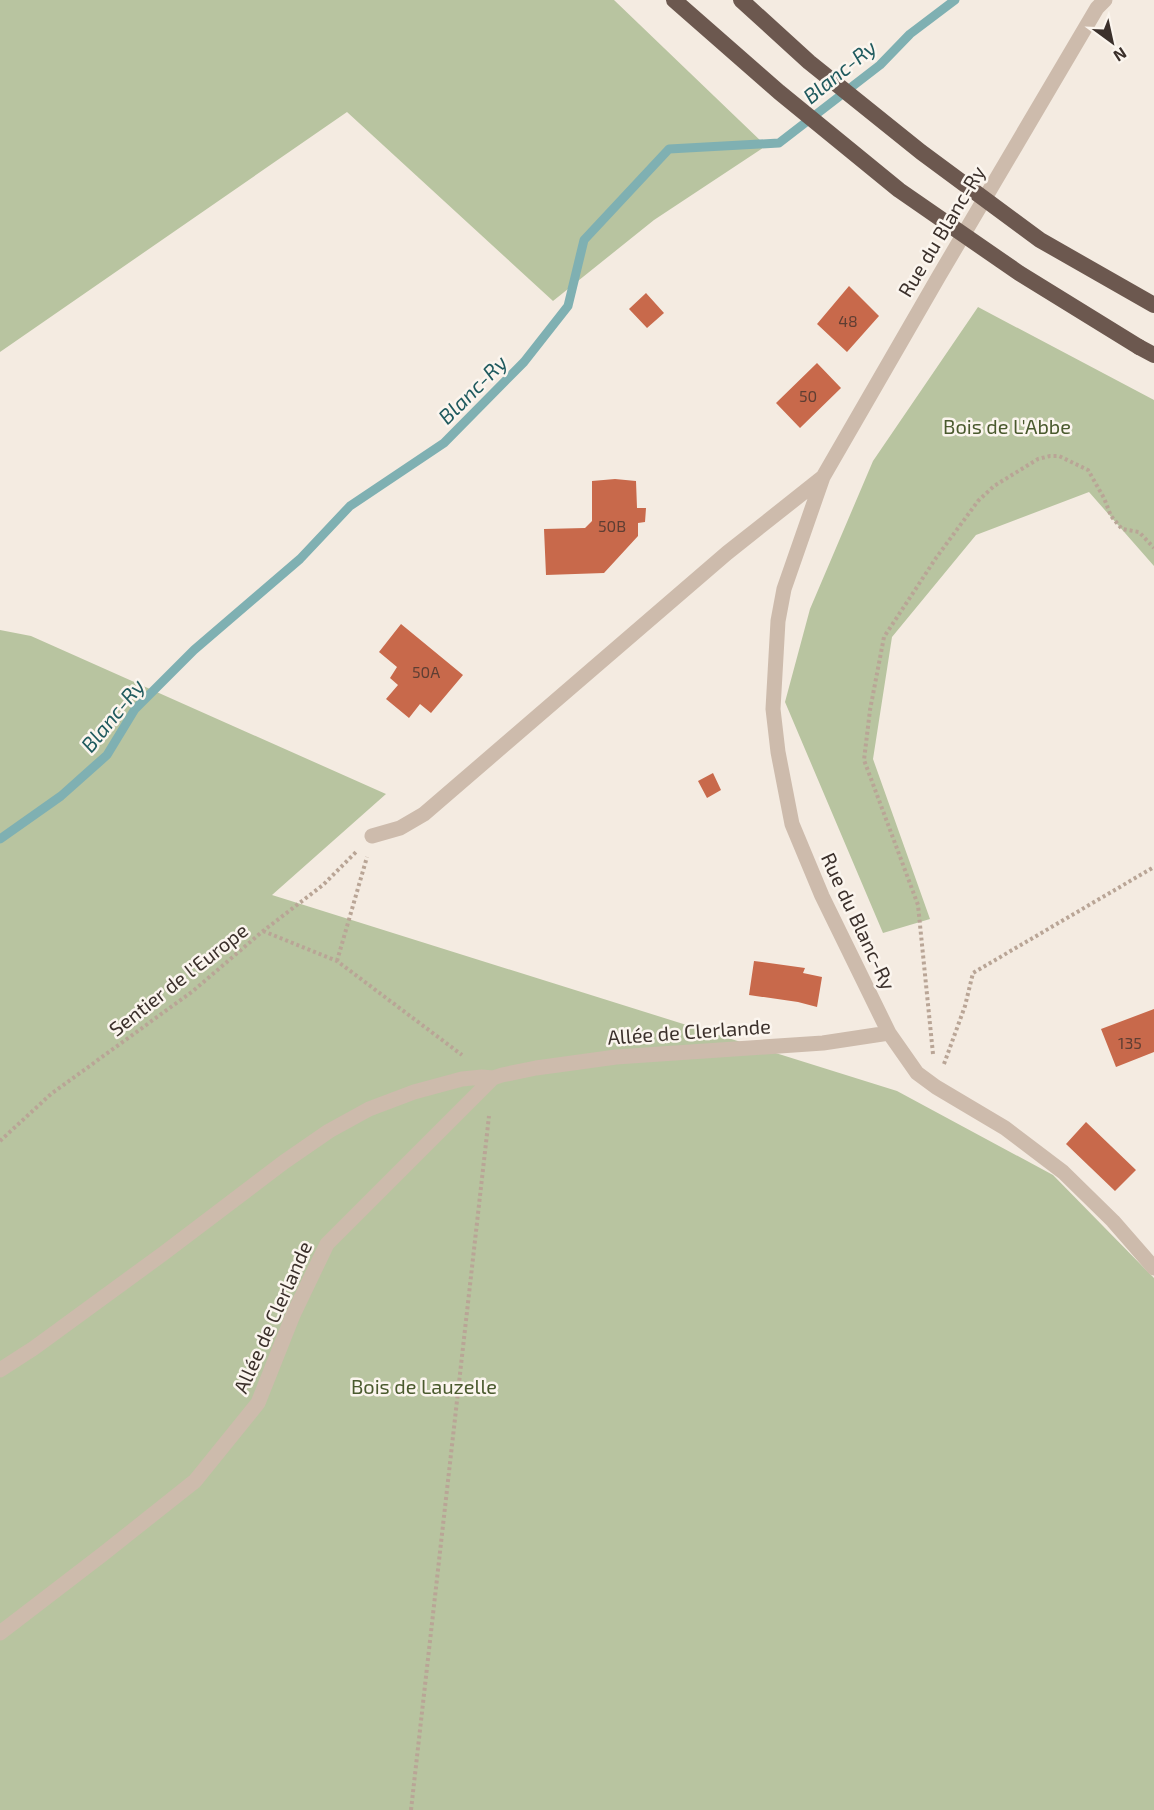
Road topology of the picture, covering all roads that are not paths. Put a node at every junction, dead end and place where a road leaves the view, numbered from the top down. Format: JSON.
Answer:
{"nodes":[{"id":1,"x":674,"y":0,"type":"edge"},
{"id":2,"x":741,"y":0,"type":"edge"},
{"id":3,"x":1100,"y":3,"type":"edge"},
{"id":4,"x":1154,"y":305,"type":"edge"},
{"id":5,"x":1154,"y":356,"type":"edge"},
{"id":6,"x":823,"y":477,"type":"junction"},
{"id":7,"x":372,"y":836,"type":"road end"},
{"id":8,"x":889,"y":1033,"type":"junction"},
{"id":9,"x":493,"y":1078,"type":"junction"},
{"id":10,"x":1154,"y":1268,"type":"edge"},
{"id":11,"x":0,"y":1370,"type":"edge"},
{"id":12,"x":0,"y":1633,"type":"edge"}],
"edges":[{"from":1,"to":5,"type":"highway","bridge":true},
{"from":2,"to":4,"type":"highway","bridge":true},
{"from":3,"to":6,"type":"street","name":"Rue du Blanc-Ry"},
{"from":6,"to":7,"type":"street","name":"Rue du Blanc-Ry"},
{"from":6,"to":8,"type":"street","name":"Rue du Blanc-Ry"},
{"from":8,"to":9,"type":"street","name":"Allée de Clerlande"},
{"from":8,"to":10,"type":"street","name":"Rue du Blanc-Ry"},
{"from":9,"to":11,"type":"street","name":"Allée de Clerlande"},
{"from":9,"to":12,"type":"street","name":"Allée de Clerlande"}]}
